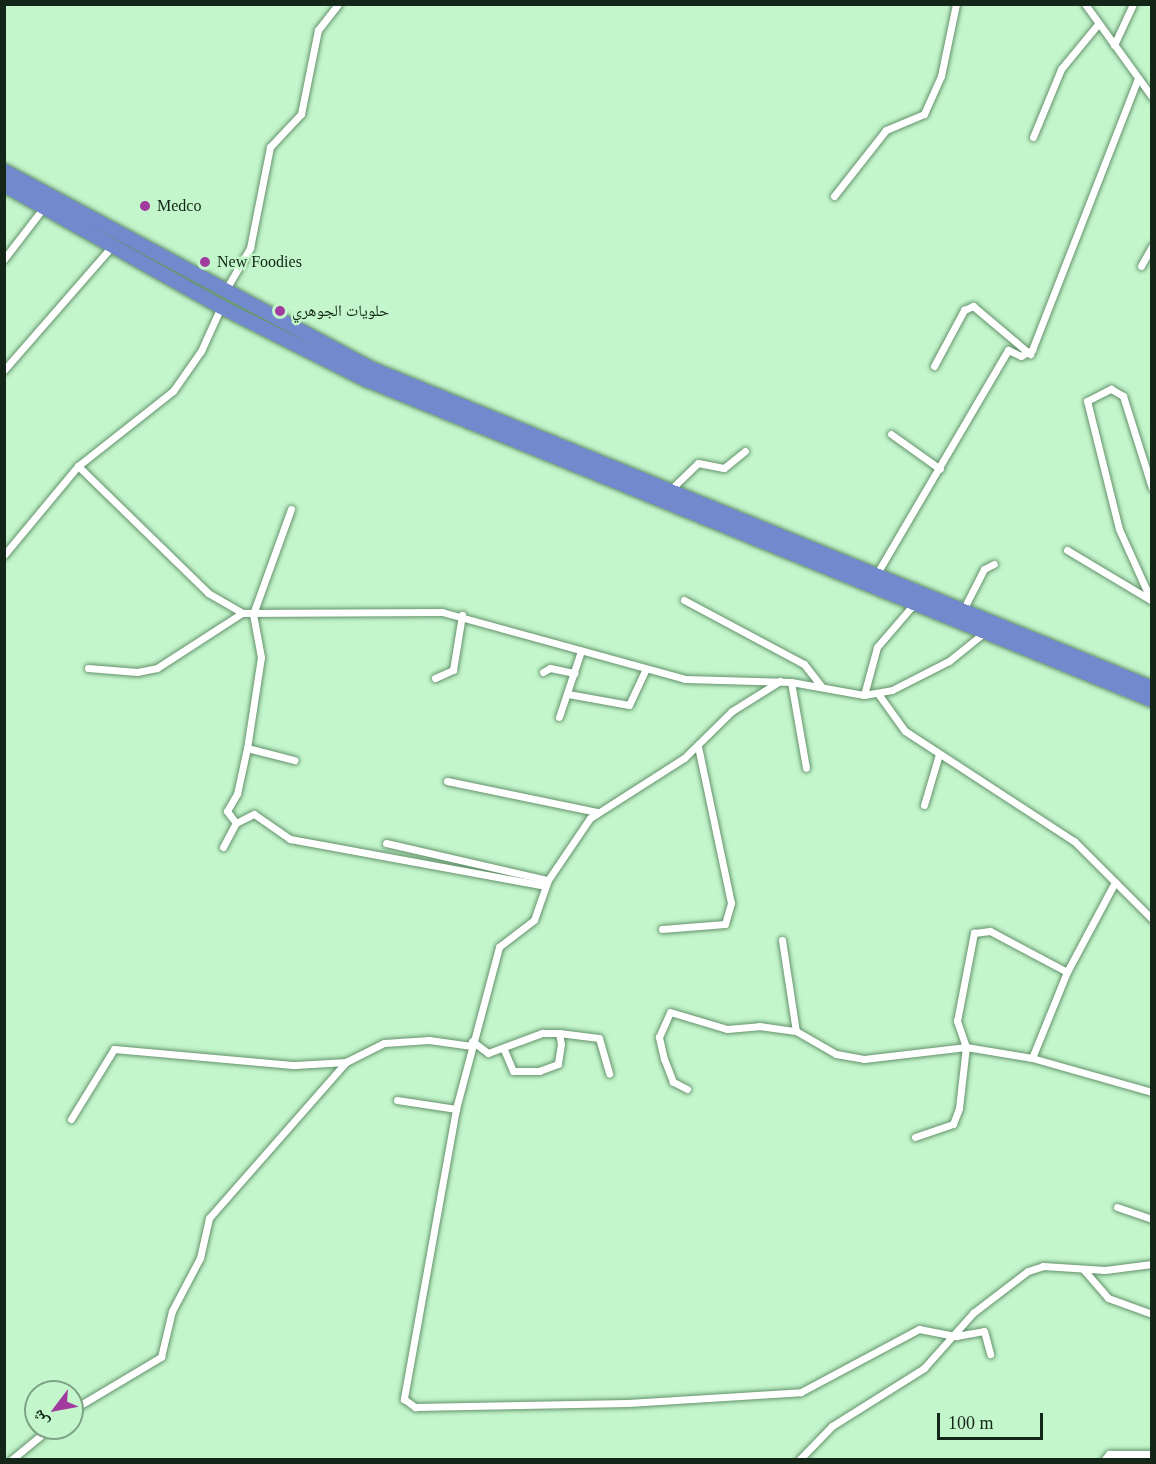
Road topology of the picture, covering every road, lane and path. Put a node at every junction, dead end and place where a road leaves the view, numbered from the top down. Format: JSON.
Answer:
{"nodes":[{"id":1,"x":338,"y":4,"type":"edge"},
{"id":2,"x":956,"y":4,"type":"edge"},
{"id":3,"x":1085,"y":4,"type":"edge"},
{"id":4,"x":1133,"y":4,"type":"edge"},
{"id":5,"x":1098,"y":24,"type":"junction"},
{"id":6,"x":1114,"y":45,"type":"junction"},
{"id":7,"x":1137,"y":78,"type":"junction"},
{"id":8,"x":1152,"y":97,"type":"edge"},
{"id":9,"x":1033,"y":136,"type":"dead end"},
{"id":10,"x":4,"y":171,"type":"edge"},
{"id":11,"x":4,"y":185,"type":"edge"},
{"id":12,"x":834,"y":196,"type":"dead end"},
{"id":13,"x":44,"y":207,"type":"junction"},
{"id":14,"x":112,"y":246,"type":"junction"},
{"id":15,"x":1152,"y":246,"type":"edge"},
{"id":16,"x":4,"y":260,"type":"edge"},
{"id":17,"x":1141,"y":266,"type":"dead end"},
{"id":18,"x":185,"y":280,"type":"junction"},
{"id":19,"x":222,"y":300,"type":"junction"},
{"id":20,"x":1030,"y":354,"type":"junction"},
{"id":21,"x":934,"y":366,"type":"dead end"},
{"id":22,"x":4,"y":370,"type":"edge"},
{"id":23,"x":891,"y":434,"type":"dead end"},
{"id":24,"x":745,"y":452,"type":"dead end"},
{"id":25,"x":78,"y":466,"type":"junction"},
{"id":26,"x":940,"y":469,"type":"junction"},
{"id":27,"x":1152,"y":488,"type":"edge"},
{"id":28,"x":669,"y":491,"type":"junction"},
{"id":29,"x":291,"y":509,"type":"dead end"},
{"id":30,"x":1067,"y":550,"type":"dead end"},
{"id":31,"x":4,"y":555,"type":"edge"},
{"id":32,"x":994,"y":564,"type":"dead end"},
{"id":33,"x":876,"y":575,"type":"junction"},
{"id":34,"x":684,"y":600,"type":"dead end"},
{"id":35,"x":1151,"y":600,"type":"edge"},
{"id":36,"x":914,"y":604,"type":"junction"},
{"id":37,"x":963,"y":610,"type":"junction"},
{"id":38,"x":242,"y":614,"type":"junction"},
{"id":39,"x":253,"y":614,"type":"junction"},
{"id":40,"x":462,"y":615,"type":"junction"},
{"id":41,"x":985,"y":632,"type":"junction"},
{"id":42,"x":581,"y":651,"type":"junction"},
{"id":43,"x":88,"y":668,"type":"dead end"},
{"id":44,"x":646,"y":669,"type":"junction"},
{"id":45,"x":543,"y":672,"type":"dead end"},
{"id":46,"x":574,"y":673,"type":"junction"},
{"id":47,"x":435,"y":678,"type":"dead end"},
{"id":48,"x":780,"y":681,"type":"junction"},
{"id":49,"x":791,"y":682,"type":"junction"},
{"id":50,"x":821,"y":686,"type":"junction"},
{"id":51,"x":1152,"y":688,"type":"edge"},
{"id":52,"x":568,"y":694,"type":"junction"},
{"id":53,"x":864,"y":695,"type":"junction"},
{"id":54,"x":879,"y":695,"type":"junction"},
{"id":55,"x":1152,"y":700,"type":"edge"},
{"id":56,"x":559,"y":717,"type":"dead end"},
{"id":57,"x":698,"y":746,"type":"junction"},
{"id":58,"x":247,"y":748,"type":"junction"},
{"id":59,"x":939,"y":754,"type":"junction"},
{"id":60,"x":294,"y":760,"type":"dead end"},
{"id":61,"x":806,"y":768,"type":"dead end"},
{"id":62,"x":447,"y":780,"type":"dead end"},
{"id":63,"x":924,"y":805,"type":"dead end"},
{"id":64,"x":597,"y":812,"type":"junction"},
{"id":65,"x":236,"y":822,"type":"junction"},
{"id":66,"x":386,"y":843,"type":"dead end"},
{"id":67,"x":223,"y":847,"type":"dead end"},
{"id":68,"x":1115,"y":882,"type":"junction"},
{"id":69,"x":547,"y":883,"type":"junction"},
{"id":70,"x":1152,"y":919,"type":"edge"},
{"id":71,"x":662,"y":929,"type":"dead end"},
{"id":72,"x":783,"y":940,"type":"dead end"},
{"id":73,"x":1068,"y":972,"type":"junction"},
{"id":74,"x":796,"y":1031,"type":"junction"},
{"id":75,"x":559,"y":1033,"type":"junction"},
{"id":76,"x":472,"y":1044,"type":"junction"},
{"id":77,"x":966,"y":1047,"type":"junction"},
{"id":78,"x":502,"y":1048,"type":"junction"},
{"id":79,"x":1032,"y":1058,"type":"junction"},
{"id":80,"x":346,"y":1062,"type":"junction"},
{"id":81,"x":609,"y":1074,"type":"dead end"},
{"id":82,"x":687,"y":1089,"type":"dead end"},
{"id":83,"x":1152,"y":1092,"type":"edge"},
{"id":84,"x":397,"y":1100,"type":"dead end"},
{"id":85,"x":456,"y":1109,"type":"junction"},
{"id":86,"x":71,"y":1119,"type":"dead end"},
{"id":87,"x":915,"y":1137,"type":"dead end"},
{"id":88,"x":1117,"y":1207,"type":"dead end"},
{"id":89,"x":1152,"y":1219,"type":"edge"},
{"id":90,"x":1152,"y":1264,"type":"edge"},
{"id":91,"x":1083,"y":1269,"type":"junction"},
{"id":92,"x":1152,"y":1314,"type":"edge"},
{"id":93,"x":956,"y":1335,"type":"junction"},
{"id":94,"x":990,"y":1354,"type":"dead end"},
{"id":95,"x":84,"y":1403,"type":"edge"},
{"id":96,"x":35,"y":1440,"type":"edge"},
{"id":97,"x":1152,"y":1454,"type":"edge"},
{"id":98,"x":11,"y":1460,"type":"edge"},
{"id":99,"x":799,"y":1460,"type":"edge"},
{"id":100,"x":1104,"y":1460,"type":"edge"}],
"edges":[{"from":1,"to":19,"type":"street"},
{"from":2,"to":12,"type":"street"},
{"from":3,"to":5,"type":"street"},
{"from":4,"to":6,"type":"street"},
{"from":5,"to":6,"type":"street"},
{"from":5,"to":9,"type":"street"},
{"from":6,"to":7,"type":"street"},
{"from":7,"to":8,"type":"street"},
{"from":7,"to":20,"type":"street"},
{"from":10,"to":18,"type":"highway"},
{"from":11,"to":13,"type":"highway"},
{"from":13,"to":14,"type":"highway"},
{"from":13,"to":16,"type":"street"},
{"from":14,"to":18,"type":"highway"},
{"from":14,"to":22,"type":"street"},
{"from":15,"to":17,"type":"street"},
{"from":18,"to":19,"type":"highway"},
{"from":19,"to":25,"type":"street"},
{"from":19,"to":28,"type":"highway"},
{"from":19,"to":36,"type":"highway"},
{"from":20,"to":21,"type":"street"},
{"from":20,"to":26,"type":"street"},
{"from":23,"to":26,"type":"street"},
{"from":24,"to":28,"type":"street"},
{"from":25,"to":31,"type":"street"},
{"from":25,"to":38,"type":"street"},
{"from":26,"to":33,"type":"street"},
{"from":27,"to":35,"type":"street"},
{"from":28,"to":33,"type":"highway"},
{"from":29,"to":39,"type":"street"},
{"from":30,"to":35,"type":"street"},
{"from":32,"to":37,"type":"street"},
{"from":33,"to":37,"type":"highway"},
{"from":34,"to":50,"type":"street"},
{"from":36,"to":41,"type":"highway"},
{"from":36,"to":53,"type":"street"},
{"from":37,"to":51,"type":"highway"},
{"from":38,"to":39,"type":"street"},
{"from":38,"to":43,"type":"street"},
{"from":39,"to":40,"type":"street"},
{"from":39,"to":58,"type":"street"},
{"from":40,"to":42,"type":"street"},
{"from":40,"to":47,"type":"street"},
{"from":41,"to":54,"type":"street"},
{"from":41,"to":55,"type":"highway"},
{"from":42,"to":44,"type":"street"},
{"from":42,"to":46,"type":"street"},
{"from":44,"to":48,"type":"street"},
{"from":44,"to":52,"type":"street"},
{"from":45,"to":46,"type":"street"},
{"from":46,"to":52,"type":"street"},
{"from":48,"to":49,"type":"street"},
{"from":48,"to":57,"type":"street"},
{"from":49,"to":50,"type":"street"},
{"from":49,"to":61,"type":"street"},
{"from":50,"to":53,"type":"street"},
{"from":52,"to":56,"type":"street"},
{"from":53,"to":54,"type":"street"},
{"from":54,"to":59,"type":"street"},
{"from":57,"to":64,"type":"street"},
{"from":57,"to":71,"type":"street"},
{"from":58,"to":60,"type":"street"},
{"from":58,"to":65,"type":"street"},
{"from":59,"to":63,"type":"street"},
{"from":59,"to":68,"type":"street"},
{"from":62,"to":64,"type":"street"},
{"from":64,"to":69,"type":"street"},
{"from":65,"to":67,"type":"street"},
{"from":65,"to":69,"type":"street"},
{"from":66,"to":69,"type":"street"},
{"from":68,"to":70,"type":"street"},
{"from":68,"to":73,"type":"street"},
{"from":69,"to":76,"type":"street"},
{"from":72,"to":74,"type":"street"},
{"from":73,"to":77,"type":"street"},
{"from":73,"to":79,"type":"street"},
{"from":74,"to":77,"type":"street"},
{"from":74,"to":82,"type":"street"},
{"from":75,"to":78,"type":"street"},
{"from":75,"to":78,"type":"street"},
{"from":75,"to":81,"type":"street"},
{"from":76,"to":78,"type":"street"},
{"from":76,"to":80,"type":"street"},
{"from":76,"to":85,"type":"street"},
{"from":77,"to":79,"type":"street"},
{"from":77,"to":87,"type":"street"},
{"from":79,"to":83,"type":"street"},
{"from":80,"to":86,"type":"street"},
{"from":80,"to":95,"type":"street"},
{"from":84,"to":85,"type":"street"},
{"from":85,"to":93,"type":"street"},
{"from":88,"to":89,"type":"street"},
{"from":90,"to":91,"type":"street"},
{"from":91,"to":92,"type":"street"},
{"from":91,"to":93,"type":"street"},
{"from":93,"to":94,"type":"street"},
{"from":93,"to":99,"type":"street"},
{"from":96,"to":98,"type":"street"},
{"from":97,"to":100,"type":"street"}]}
